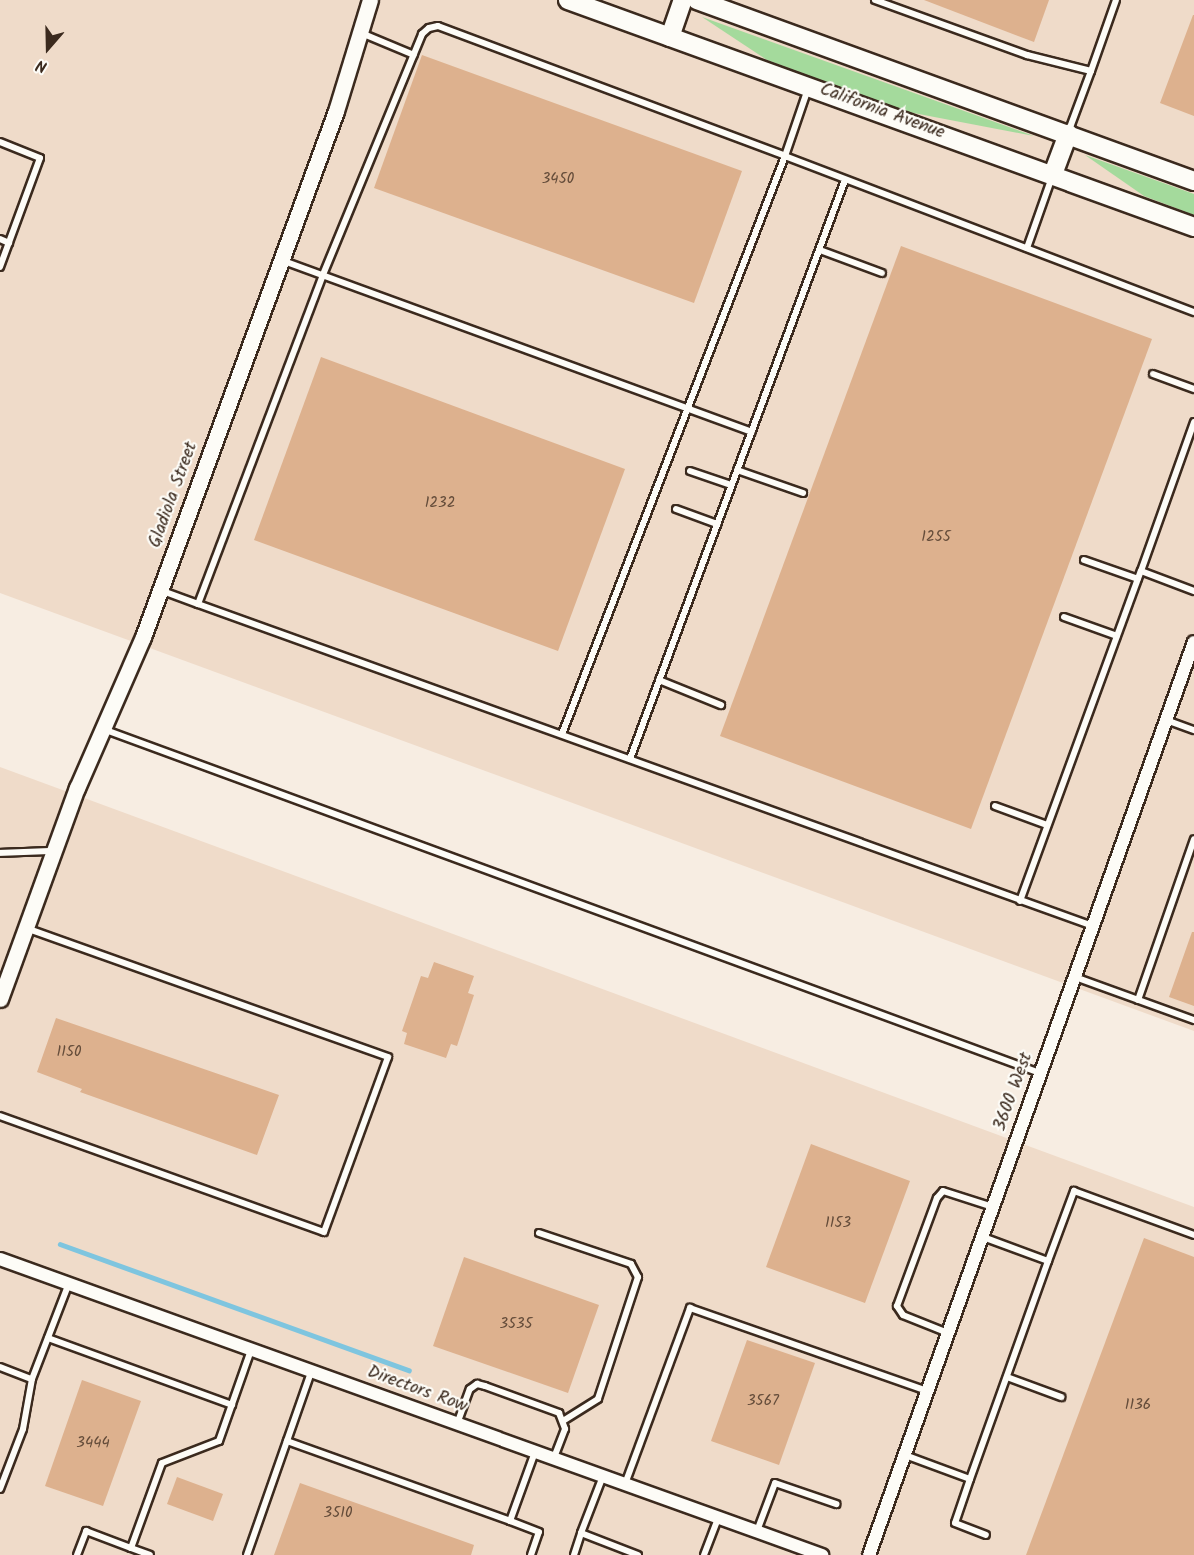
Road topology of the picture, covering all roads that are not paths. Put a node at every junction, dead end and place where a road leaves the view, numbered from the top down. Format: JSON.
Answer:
{"nodes":[{"id":1,"x":370,"y":0,"type":"edge"},
{"id":2,"x":568,"y":0,"type":"edge"},
{"id":3,"x":683,"y":0,"type":"edge"},
{"id":4,"x":697,"y":0,"type":"edge"},
{"id":5,"x":875,"y":0,"type":"edge"},
{"id":6,"x":1116,"y":0,"type":"edge"},
{"id":7,"x":361,"y":33,"type":"junction"},
{"id":8,"x":670,"y":37,"type":"junction"},
{"id":9,"x":414,"y":55,"type":"junction"},
{"id":10,"x":1090,"y":71,"type":"junction"},
{"id":11,"x":809,"y":86,"type":"junction"},
{"id":12,"x":1068,"y":134,"type":"junction"},
{"id":13,"x":0,"y":142,"type":"edge"},
{"id":14,"x":785,"y":156,"type":"junction"},
{"id":15,"x":1053,"y":174,"type":"junction"},
{"id":16,"x":844,"y":180,"type":"junction"},
{"id":17,"x":1194,"y":182,"type":"edge"},
{"id":18,"x":1194,"y":227,"type":"edge"},
{"id":19,"x":0,"y":239,"type":"edge"},
{"id":20,"x":9,"y":243,"type":"junction"},
{"id":21,"x":1027,"y":248,"type":"junction"},
{"id":22,"x":820,"y":250,"type":"junction"},
{"id":23,"x":280,"y":260,"type":"junction"},
{"id":24,"x":0,"y":267,"type":"edge"},
{"id":25,"x":882,"y":273,"type":"dead end"},
{"id":26,"x":322,"y":277,"type":"junction"},
{"id":27,"x":1194,"y":312,"type":"edge"},
{"id":28,"x":1154,"y":374,"type":"dead end"},
{"id":29,"x":1194,"y":389,"type":"edge"},
{"id":30,"x":687,"y":409,"type":"junction"},
{"id":31,"x":1194,"y":422,"type":"edge"},
{"id":32,"x":752,"y":432,"type":"junction"},
{"id":33,"x":737,"y":470,"type":"junction"},
{"id":34,"x":690,"y":471,"type":"dead end"},
{"id":35,"x":731,"y":485,"type":"junction"},
{"id":36,"x":802,"y":493,"type":"dead end"},
{"id":37,"x":676,"y":509,"type":"dead end"},
{"id":38,"x":717,"y":524,"type":"junction"},
{"id":39,"x":1084,"y":560,"type":"dead end"},
{"id":40,"x":1141,"y":571,"type":"junction"},
{"id":41,"x":1138,"y":579,"type":"junction"},
{"id":42,"x":160,"y":590,"type":"junction"},
{"id":43,"x":1194,"y":591,"type":"edge"},
{"id":44,"x":198,"y":604,"type":"junction"},
{"id":45,"x":1064,"y":617,"type":"dead end"},
{"id":46,"x":1117,"y":636,"type":"junction"},
{"id":47,"x":1194,"y":642,"type":"edge"},
{"id":48,"x":659,"y":680,"type":"junction"},
{"id":49,"x":721,"y":705,"type":"dead end"},
{"id":50,"x":1166,"y":720,"type":"junction"},
{"id":51,"x":102,"y":729,"type":"junction"},
{"id":52,"x":1194,"y":730,"type":"edge"},
{"id":53,"x":562,"y":734,"type":"junction"},
{"id":54,"x":630,"y":759,"type":"junction"},
{"id":55,"x":995,"y":806,"type":"dead end"},
{"id":56,"x":1047,"y":825,"type":"junction"},
{"id":57,"x":1194,"y":838,"type":"edge"},
{"id":58,"x":53,"y":851,"type":"junction"},
{"id":59,"x":0,"y":853,"type":"edge"},
{"id":60,"x":1020,"y":901,"type":"junction"},
{"id":61,"x":1093,"y":926,"type":"junction"},
{"id":62,"x":25,"y":928,"type":"junction"},
{"id":63,"x":1075,"y":977,"type":"junction"},
{"id":64,"x":0,"y":999,"type":"edge"},
{"id":65,"x":1138,"y":1000,"type":"junction"},
{"id":66,"x":1194,"y":1020,"type":"edge"},
{"id":67,"x":1040,"y":1073,"type":"junction"},
{"id":68,"x":0,"y":1116,"type":"edge"},
{"id":69,"x":993,"y":1207,"type":"junction"},
{"id":70,"x":539,"y":1233,"type":"dead end"},
{"id":71,"x":1194,"y":1235,"type":"edge"},
{"id":72,"x":982,"y":1237,"type":"junction"},
{"id":73,"x":0,"y":1259,"type":"edge"},
{"id":74,"x":1048,"y":1261,"type":"junction"},
{"id":75,"x":69,"y":1284,"type":"junction"},
{"id":76,"x":948,"y":1332,"type":"junction"},
{"id":77,"x":48,"y":1338,"type":"junction"},
{"id":78,"x":252,"y":1349,"type":"junction"},
{"id":79,"x":0,"y":1367,"type":"edge"},
{"id":80,"x":312,"y":1371,"type":"junction"},
{"id":81,"x":1006,"y":1377,"type":"junction"},
{"id":82,"x":32,"y":1379,"type":"junction"},
{"id":83,"x":927,"y":1391,"type":"junction"},
{"id":84,"x":1060,"y":1397,"type":"dead end"},
{"id":85,"x":232,"y":1405,"type":"junction"},
{"id":86,"x":564,"y":1420,"type":"junction"},
{"id":87,"x":457,"y":1424,"type":"junction"},
{"id":88,"x":287,"y":1442,"type":"junction"},
{"id":89,"x":535,"y":1452,"type":"junction"},
{"id":90,"x":904,"y":1455,"type":"junction"},
{"id":91,"x":554,"y":1458,"type":"junction"},
{"id":92,"x":603,"y":1476,"type":"junction"},
{"id":93,"x":970,"y":1479,"type":"junction"},
{"id":94,"x":625,"y":1484,"type":"junction"},
{"id":95,"x":0,"y":1490,"type":"edge"},
{"id":96,"x":836,"y":1504,"type":"dead end"},
{"id":97,"x":718,"y":1517,"type":"junction"},
{"id":98,"x":510,"y":1521,"type":"junction"},
{"id":99,"x":757,"y":1531,"type":"junction"},
{"id":100,"x":581,"y":1533,"type":"junction"},
{"id":101,"x":986,"y":1535,"type":"dead end"},
{"id":102,"x":131,"y":1548,"type":"junction"},
{"id":103,"x":77,"y":1555,"type":"edge"},
{"id":104,"x":150,"y":1555,"type":"edge"},
{"id":105,"x":247,"y":1555,"type":"edge"},
{"id":106,"x":531,"y":1555,"type":"edge"},
{"id":107,"x":574,"y":1555,"type":"edge"},
{"id":108,"x":639,"y":1555,"type":"edge"},
{"id":109,"x":704,"y":1555,"type":"edge"},
{"id":110,"x":822,"y":1555,"type":"edge"},
{"id":111,"x":869,"y":1555,"type":"edge"}],
"edges":[{"from":1,"to":7,"type":"street","name":"Gladiola Street"},
{"from":2,"to":8,"type":"main road","name":"California Avenue"},
{"from":3,"to":8,"type":"main road"},
{"from":4,"to":12,"type":"main road"},
{"from":5,"to":10,"type":"lane"},
{"from":6,"to":10,"type":"lane"},
{"from":7,"to":9,"type":"lane"},
{"from":7,"to":23,"type":"street","name":"Gladiola Street"},
{"from":8,"to":11,"type":"main road","name":"California Avenue"},
{"from":9,"to":14,"type":"lane"},
{"from":9,"to":26,"type":"lane"},
{"from":10,"to":12,"type":"lane"},
{"from":11,"to":14,"type":"lane"},
{"from":11,"to":15,"type":"main road","name":"California Avenue"},
{"from":12,"to":15,"type":"main road"},
{"from":12,"to":17,"type":"main road"},
{"from":13,"to":20,"type":"lane"},
{"from":14,"to":16,"type":"lane"},
{"from":14,"to":30,"type":"lane"},
{"from":15,"to":18,"type":"main road","name":"California Avenue"},
{"from":15,"to":21,"type":"lane"},
{"from":16,"to":21,"type":"lane"},
{"from":16,"to":22,"type":"lane"},
{"from":19,"to":20,"type":"lane"},
{"from":20,"to":24,"type":"lane"},
{"from":21,"to":27,"type":"lane"},
{"from":22,"to":25,"type":"lane"},
{"from":22,"to":32,"type":"lane"},
{"from":23,"to":26,"type":"lane"},
{"from":23,"to":42,"type":"street","name":"Gladiola Street"},
{"from":26,"to":30,"type":"lane"},
{"from":26,"to":44,"type":"lane"},
{"from":28,"to":29,"type":"lane"},
{"from":30,"to":32,"type":"lane"},
{"from":30,"to":53,"type":"lane"},
{"from":31,"to":40,"type":"lane"},
{"from":32,"to":33,"type":"lane"},
{"from":33,"to":35,"type":"lane"},
{"from":33,"to":36,"type":"lane"},
{"from":34,"to":35,"type":"lane"},
{"from":35,"to":38,"type":"lane"},
{"from":37,"to":38,"type":"lane"},
{"from":38,"to":48,"type":"lane"},
{"from":39,"to":41,"type":"lane"},
{"from":40,"to":41,"type":"lane"},
{"from":40,"to":43,"type":"lane"},
{"from":41,"to":46,"type":"lane"},
{"from":42,"to":44,"type":"lane"},
{"from":42,"to":51,"type":"street","name":"Gladiola Street"},
{"from":44,"to":53,"type":"lane"},
{"from":45,"to":46,"type":"lane"},
{"from":46,"to":56,"type":"lane"},
{"from":47,"to":50,"type":"street","name":"3600 West"},
{"from":48,"to":49,"type":"lane"},
{"from":48,"to":54,"type":"lane"},
{"from":50,"to":52,"type":"lane"},
{"from":50,"to":61,"type":"street","name":"3600 West"},
{"from":51,"to":58,"type":"street","name":"Gladiola Street"},
{"from":51,"to":67,"type":"lane"},
{"from":53,"to":54,"type":"lane"},
{"from":54,"to":60,"type":"lane"},
{"from":55,"to":56,"type":"lane"},
{"from":56,"to":60,"type":"lane"},
{"from":57,"to":65,"type":"lane"},
{"from":58,"to":59,"type":"lane"},
{"from":58,"to":62,"type":"street","name":"Gladiola Street"},
{"from":60,"to":61,"type":"lane"},
{"from":61,"to":63,"type":"street","name":"3600 West"},
{"from":62,"to":64,"type":"street","name":"Gladiola Street"},
{"from":62,"to":68,"type":"lane"},
{"from":63,"to":65,"type":"lane"},
{"from":63,"to":67,"type":"street","name":"3600 West"},
{"from":65,"to":66,"type":"lane"},
{"from":67,"to":69,"type":"street","name":"3600 West"},
{"from":69,"to":72,"type":"street","name":"3600 West"},
{"from":69,"to":76,"type":"lane"},
{"from":70,"to":86,"type":"lane"},
{"from":71,"to":74,"type":"lane"},
{"from":72,"to":74,"type":"lane"},
{"from":72,"to":76,"type":"street","name":"3600 West"},
{"from":73,"to":75,"type":"street","name":"Directors Row"},
{"from":74,"to":81,"type":"lane"},
{"from":75,"to":77,"type":"lane"},
{"from":75,"to":78,"type":"street","name":"Directors Row"},
{"from":76,"to":83,"type":"street","name":"3600 West"},
{"from":77,"to":82,"type":"lane"},
{"from":77,"to":85,"type":"lane"},
{"from":78,"to":80,"type":"street","name":"Directors Row"},
{"from":78,"to":85,"type":"lane"},
{"from":79,"to":82,"type":"lane"},
{"from":80,"to":87,"type":"street","name":"Directors Row"},
{"from":80,"to":88,"type":"lane"},
{"from":81,"to":84,"type":"lane"},
{"from":81,"to":93,"type":"lane"},
{"from":82,"to":95,"type":"lane"},
{"from":83,"to":90,"type":"street","name":"3600 West"},
{"from":83,"to":94,"type":"lane"},
{"from":85,"to":102,"type":"lane"},
{"from":86,"to":87,"type":"lane"},
{"from":86,"to":91,"type":"lane"},
{"from":87,"to":89,"type":"street","name":"Directors Row"},
{"from":88,"to":98,"type":"lane"},
{"from":88,"to":105,"type":"lane"},
{"from":89,"to":91,"type":"street","name":"Directors Row"},
{"from":89,"to":98,"type":"lane"},
{"from":90,"to":93,"type":"lane"},
{"from":90,"to":111,"type":"street","name":"3600 West"},
{"from":91,"to":92,"type":"street","name":"Directors Row"},
{"from":92,"to":94,"type":"street","name":"Directors Row"},
{"from":92,"to":100,"type":"lane"},
{"from":93,"to":101,"type":"lane"},
{"from":94,"to":97,"type":"street","name":"Directors Row"},
{"from":96,"to":99,"type":"lane"},
{"from":97,"to":99,"type":"street","name":"Directors Row"},
{"from":97,"to":109,"type":"lane"},
{"from":98,"to":106,"type":"lane"},
{"from":99,"to":110,"type":"street","name":"Directors Row"},
{"from":100,"to":107,"type":"lane"},
{"from":100,"to":108,"type":"lane"},
{"from":102,"to":103,"type":"lane"},
{"from":102,"to":104,"type":"lane"}]}
